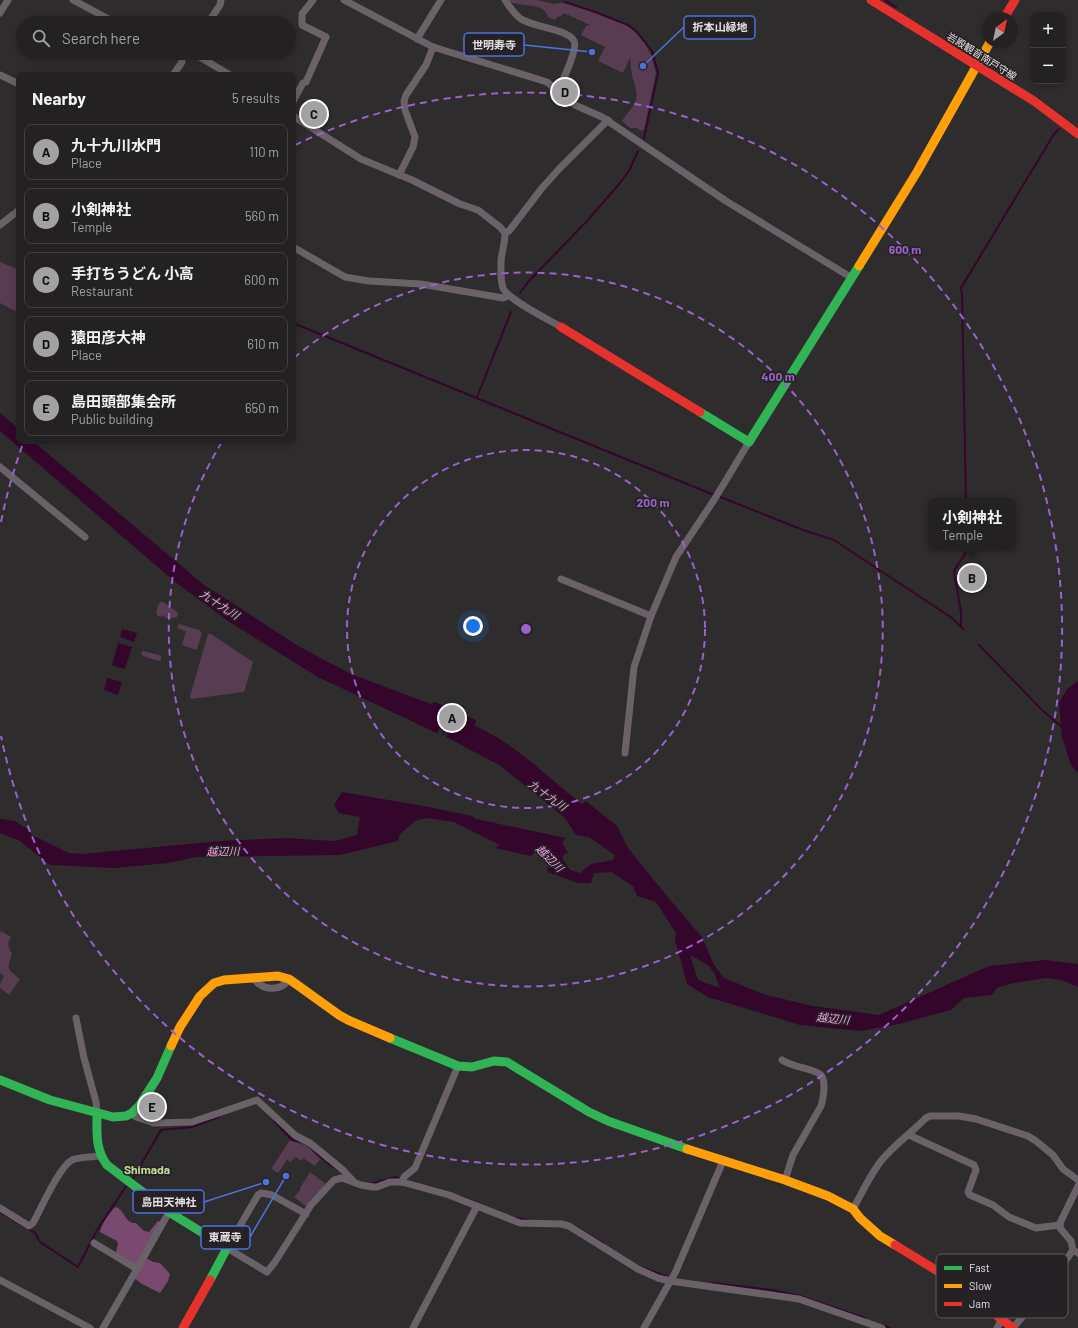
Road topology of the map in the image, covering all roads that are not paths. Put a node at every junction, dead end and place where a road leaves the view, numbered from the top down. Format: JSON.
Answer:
{"nodes":[{"id":1,"x":8,"y":0,"type":"edge"},
{"id":2,"x":73,"y":0,"type":"edge"},
{"id":3,"x":221,"y":0,"type":"edge"},
{"id":4,"x":313,"y":0,"type":"edge"},
{"id":5,"x":344,"y":0,"type":"edge"},
{"id":6,"x":442,"y":0,"type":"edge"},
{"id":7,"x":505,"y":0,"type":"edge"},
{"id":8,"x":871,"y":0,"type":"edge"},
{"id":9,"x":1015,"y":0,"type":"edge"},
{"id":10,"x":1008,"y":12,"type":"edge"},
{"id":11,"x":0,"y":13,"type":"edge"},
{"id":12,"x":103,"y":16,"type":"edge"},
{"id":13,"x":213,"y":16,"type":"edge"},
{"id":14,"x":417,"y":39,"type":"junction"},
{"id":15,"x":433,"y":47,"type":"junction"},
{"id":16,"x":987,"y":48,"type":"edge"},
{"id":17,"x":183,"y":60,"type":"edge"},
{"id":18,"x":205,"y":60,"type":"edge"},
{"id":19,"x":977,"y":66,"type":"junction"},
{"id":20,"x":175,"y":72,"type":"edge"},
{"id":21,"x":225,"y":72,"type":"edge"},
{"id":22,"x":0,"y":75,"type":"edge"},
{"id":23,"x":16,"y":83,"type":"edge"},
{"id":24,"x":558,"y":90,"type":"junction"},
{"id":25,"x":296,"y":96,"type":"edge"},
{"id":26,"x":296,"y":118,"type":"edge"},
{"id":27,"x":608,"y":120,"type":"junction"},
{"id":28,"x":1078,"y":134,"type":"edge"},
{"id":29,"x":399,"y":175,"type":"junction"},
{"id":30,"x":16,"y":212,"type":"edge"},
{"id":31,"x":0,"y":225,"type":"edge"},
{"id":32,"x":505,"y":233,"type":"junction"},
{"id":33,"x":296,"y":249,"type":"edge"},
{"id":34,"x":852,"y":278,"type":"junction"},
{"id":35,"x":508,"y":296,"type":"junction"},
{"id":36,"x":561,"y":327,"type":"joint"},
{"id":37,"x":749,"y":442,"type":"junction"},
{"id":38,"x":0,"y":467,"type":"edge"},
{"id":39,"x":85,"y":537,"type":"dead end"},
{"id":40,"x":561,"y":579,"type":"dead end"},
{"id":41,"x":651,"y":616,"type":"junction"},
{"id":42,"x":626,"y":753,"type":"dead end"},
{"id":43,"x":253,"y":978,"type":"junction"},
{"id":44,"x":289,"y":979,"type":"junction"},
{"id":45,"x":76,"y":1018,"type":"dead end"},
{"id":46,"x":782,"y":1060,"type":"dead end"},
{"id":47,"x":458,"y":1066,"type":"junction"},
{"id":48,"x":0,"y":1080,"type":"edge"},
{"id":49,"x":132,"y":1113,"type":"junction"},
{"id":50,"x":97,"y":1114,"type":"junction"},
{"id":51,"x":909,"y":1135,"type":"junction"},
{"id":52,"x":100,"y":1156,"type":"junction"},
{"id":53,"x":724,"y":1161,"type":"junction"},
{"id":54,"x":785,"y":1180,"type":"junction"},
{"id":55,"x":1078,"y":1180,"type":"edge"},
{"id":56,"x":354,"y":1182,"type":"junction"},
{"id":57,"x":402,"y":1182,"type":"junction"},
{"id":58,"x":1078,"y":1186,"type":"edge"},
{"id":59,"x":477,"y":1206,"type":"junction"},
{"id":60,"x":0,"y":1208,"type":"edge"},
{"id":61,"x":853,"y":1209,"type":"junction"},
{"id":62,"x":168,"y":1212,"type":"junction"},
{"id":63,"x":306,"y":1214,"type":"junction"},
{"id":64,"x":1060,"y":1225,"type":"junction"},
{"id":65,"x":94,"y":1243,"type":"dead end"},
{"id":66,"x":227,"y":1248,"type":"junction"},
{"id":67,"x":1076,"y":1251,"type":"edge"},
{"id":68,"x":1068,"y":1261,"type":"edge"},
{"id":69,"x":138,"y":1269,"type":"junction"},
{"id":70,"x":936,"y":1270,"type":"edge"},
{"id":71,"x":671,"y":1279,"type":"junction"},
{"id":72,"x":0,"y":1280,"type":"edge"},
{"id":73,"x":1021,"y":1318,"type":"edge"},
{"id":74,"x":1002,"y":1319,"type":"joint"},
{"id":75,"x":90,"y":1328,"type":"edge"},
{"id":76,"x":103,"y":1328,"type":"edge"},
{"id":77,"x":183,"y":1328,"type":"edge"},
{"id":78,"x":412,"y":1328,"type":"edge"},
{"id":79,"x":644,"y":1328,"type":"edge"},
{"id":80,"x":882,"y":1328,"type":"edge"},
{"id":81,"x":997,"y":1328,"type":"edge"},
{"id":82,"x":1013,"y":1328,"type":"edge"}],
"edges":[{"from":1,"to":11,"type":"street"},
{"from":2,"to":12,"type":"street"},
{"from":3,"to":13,"type":"street"},
{"from":4,"to":25,"type":"street"},
{"from":5,"to":14,"type":"street"},
{"from":6,"to":14,"type":"street"},
{"from":7,"to":24,"type":"street"},
{"from":8,"to":19,"type":"street","name":"岩殿観音南戸守線"},
{"from":9,"to":10,"type":"street"},
{"from":14,"to":15,"type":"street"},
{"from":15,"to":24,"type":"street"},
{"from":15,"to":29,"type":"street"},
{"from":16,"to":19,"type":"street"},
{"from":17,"to":20,"type":"street"},
{"from":18,"to":21,"type":"street"},
{"from":19,"to":28,"type":"street","name":"岩殿観音南戸守線"},
{"from":19,"to":34,"type":"street"},
{"from":22,"to":23,"type":"street"},
{"from":24,"to":27,"type":"street"},
{"from":26,"to":29,"type":"street"},
{"from":27,"to":32,"type":"street"},
{"from":27,"to":34,"type":"street"},
{"from":29,"to":32,"type":"street"},
{"from":30,"to":31,"type":"street"},
{"from":32,"to":35,"type":"street"},
{"from":33,"to":35,"type":"street"},
{"from":34,"to":37,"type":"street"},
{"from":35,"to":36,"type":"street"},
{"from":36,"to":37,"type":"street"},
{"from":37,"to":41,"type":"street"},
{"from":38,"to":39,"type":"street"},
{"from":40,"to":41,"type":"street"},
{"from":41,"to":42,"type":"street"},
{"from":43,"to":44,"type":"street"},
{"from":43,"to":44,"type":"street"},
{"from":43,"to":49,"type":"street"},
{"from":44,"to":47,"type":"street"},
{"from":45,"to":50,"type":"street"},
{"from":46,"to":54,"type":"street"},
{"from":47,"to":53,"type":"street"},
{"from":47,"to":57,"type":"street"},
{"from":48,"to":50,"type":"street"},
{"from":49,"to":50,"type":"street"},
{"from":49,"to":56,"type":"street"},
{"from":50,"to":52,"type":"street"},
{"from":51,"to":55,"type":"street"},
{"from":51,"to":61,"type":"street"},
{"from":51,"to":64,"type":"street"},
{"from":52,"to":60,"type":"street"},
{"from":52,"to":62,"type":"street"},
{"from":53,"to":54,"type":"street"},
{"from":53,"to":71,"type":"street"},
{"from":54,"to":61,"type":"street"},
{"from":56,"to":57,"type":"street"},
{"from":56,"to":63,"type":"street"},
{"from":57,"to":59,"type":"street"},
{"from":58,"to":64,"type":"street"},
{"from":59,"to":71,"type":"street"},
{"from":59,"to":78,"type":"street"},
{"from":61,"to":70,"type":"street"},
{"from":62,"to":66,"type":"street"},
{"from":62,"to":69,"type":"street"},
{"from":63,"to":66,"type":"street"},
{"from":63,"to":66,"type":"street"},
{"from":64,"to":67,"type":"street"},
{"from":65,"to":69,"type":"street"},
{"from":66,"to":77,"type":"street"},
{"from":67,"to":68,"type":"street"},
{"from":69,"to":76,"type":"street"},
{"from":71,"to":79,"type":"street"},
{"from":71,"to":80,"type":"street"},
{"from":72,"to":75,"type":"street"},
{"from":73,"to":82,"type":"street"},
{"from":74,"to":81,"type":"street"},
{"from":74,"to":82,"type":"street"}]}
